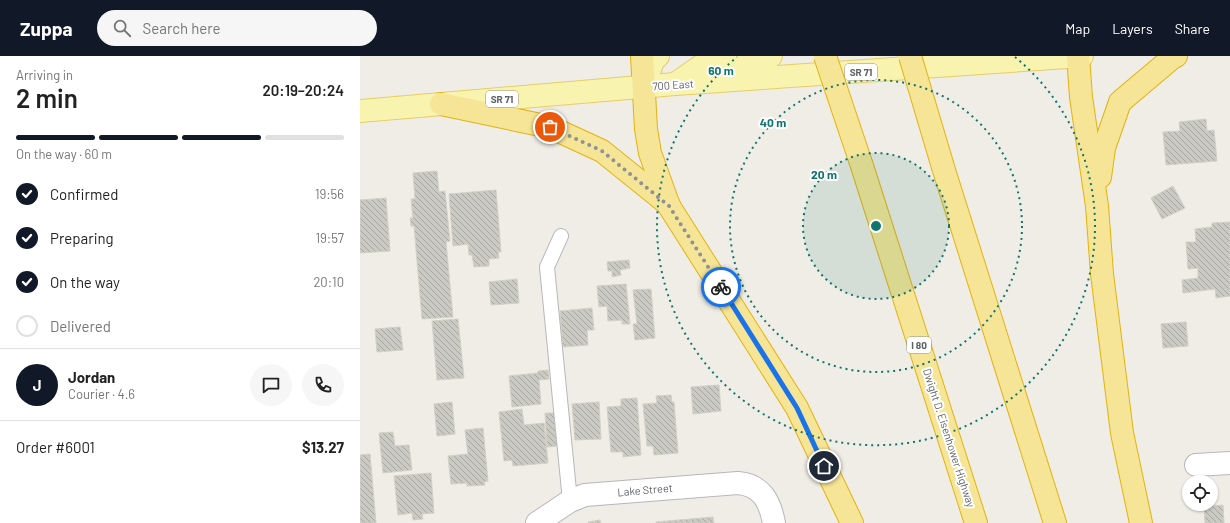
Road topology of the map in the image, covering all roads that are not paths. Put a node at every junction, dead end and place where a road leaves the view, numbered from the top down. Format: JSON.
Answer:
{"nodes":[{"id":1,"x":642,"y":56,"type":"edge"},
{"id":2,"x":658,"y":56,"type":"edge"},
{"id":3,"x":771,"y":56,"type":"edge"},
{"id":4,"x":825,"y":56,"type":"edge"},
{"id":5,"x":910,"y":56,"type":"edge"},
{"id":6,"x":1078,"y":56,"type":"edge"},
{"id":7,"x":1082,"y":56,"type":"edge"},
{"id":8,"x":1176,"y":56,"type":"edge"},
{"id":9,"x":675,"y":84,"type":"junction"},
{"id":10,"x":644,"y":87,"type":"junction"},
{"id":11,"x":441,"y":104,"type":"junction"},
{"id":12,"x":360,"y":111,"type":"edge"},
{"id":13,"x":669,"y":206,"type":"junction"},
{"id":14,"x":1097,"y":206,"type":"junction"},
{"id":15,"x":561,"y":236,"type":"dead end"},
{"id":16,"x":1230,"y":462,"type":"edge"},
{"id":17,"x":1196,"y":465,"type":"dead end"},
{"id":18,"x":570,"y":501,"type":"junction"},
{"id":19,"x":537,"y":523,"type":"edge"},
{"id":20,"x":774,"y":523,"type":"edge"},
{"id":21,"x":852,"y":523,"type":"edge"},
{"id":22,"x":976,"y":523,"type":"edge"},
{"id":23,"x":1055,"y":523,"type":"edge"},
{"id":24,"x":1140,"y":523,"type":"edge"}],
"edges":[{"from":1,"to":10,"type":"highway"},
{"from":2,"to":10,"type":"main road"},
{"from":3,"to":9,"type":"main road"},
{"from":4,"to":22,"type":"highway","name":"Dwight D. Eisenhower Highway","number":"I 80","bridge":true},
{"from":5,"to":23,"type":"highway","bridge":true},
{"from":6,"to":7,"type":"main road","name":"700 East","number":"SR 71"},
{"from":6,"to":9,"type":"main road","name":"700 East","number":"SR 71"},
{"from":6,"to":14,"type":"highway"},
{"from":8,"to":14,"type":"highway"},
{"from":9,"to":10,"type":"main road","name":"700 East","number":"SR 71"},
{"from":10,"to":11,"type":"main road","name":"700 East","number":"SR 71"},
{"from":10,"to":13,"type":"highway"},
{"from":11,"to":12,"type":"main road","name":"700 East","number":"SR 71"},
{"from":11,"to":13,"type":"highway"},
{"from":13,"to":21,"type":"highway"},
{"from":14,"to":24,"type":"highway"},
{"from":15,"to":18,"type":"lane"},
{"from":16,"to":17,"type":"street"},
{"from":18,"to":19,"type":"street","name":"Lake Street"},
{"from":18,"to":20,"type":"street","name":"Lake Street"}]}
